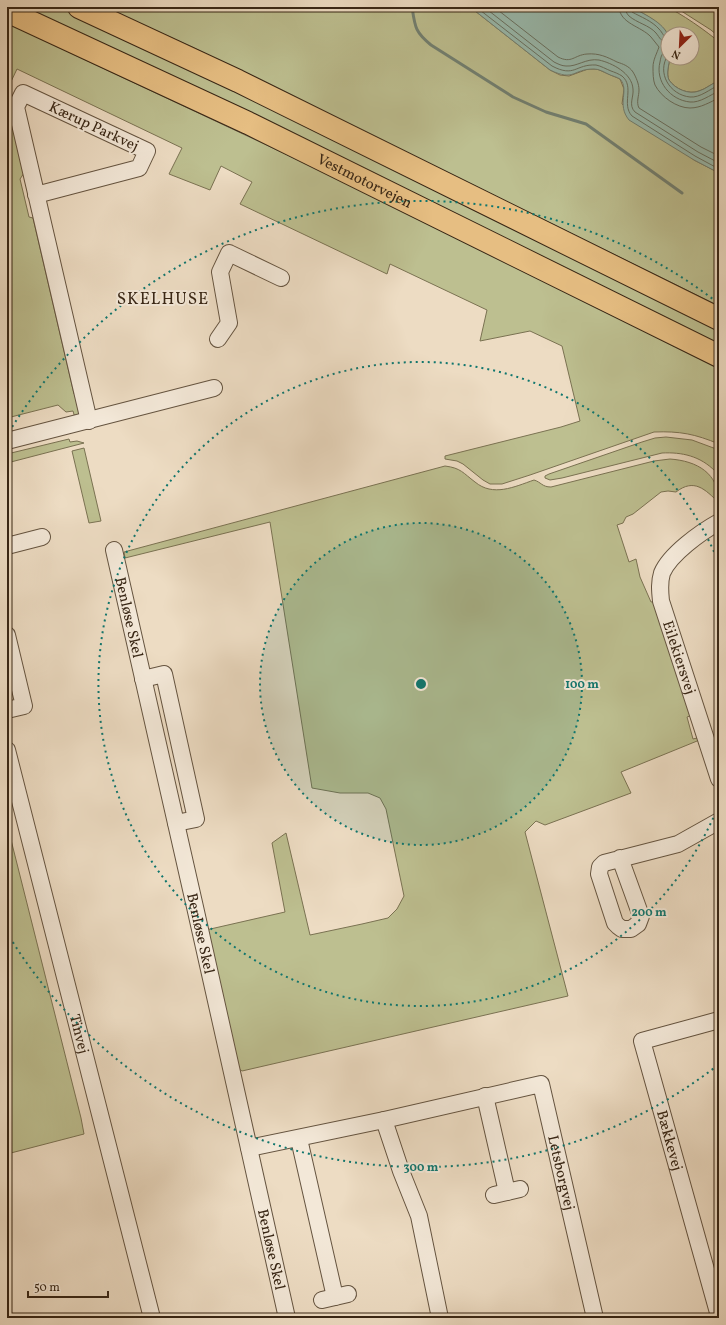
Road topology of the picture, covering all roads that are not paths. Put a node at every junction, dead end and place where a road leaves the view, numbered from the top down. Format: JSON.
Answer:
{"nodes":[{"id":1,"x":80,"y":7,"type":"edge"},
{"id":2,"x":7,"y":11,"type":"edge"},
{"id":3,"x":36,"y":195,"type":"junction"},
{"id":4,"x":281,"y":278,"type":"dead end"},
{"id":5,"x":719,"y":319,"type":"edge"},
{"id":6,"x":218,"y":339,"type":"dead end"},
{"id":7,"x":719,"y":356,"type":"edge"},
{"id":8,"x":214,"y":388,"type":"dead end"},
{"id":9,"x":89,"y":421,"type":"junction"},
{"id":10,"x":7,"y":442,"type":"edge"},
{"id":11,"x":719,"y":522,"type":"edge"},
{"id":12,"x":42,"y":537,"type":"dead end"},
{"id":13,"x":7,"y":546,"type":"edge"},
{"id":14,"x":114,"y":550,"type":"dead end"},
{"id":15,"x":7,"y":635,"type":"edge"},
{"id":16,"x":7,"y":710,"type":"edge"},
{"id":17,"x":7,"y":750,"type":"edge"},
{"id":18,"x":719,"y":779,"type":"edge"},
{"id":19,"x":719,"y":821,"type":"edge"},
{"id":20,"x":620,"y":858,"type":"dead end"},
{"id":21,"x":719,"y":1020,"type":"edge"},
{"id":22,"x":485,"y":1096,"type":"junction"},
{"id":23,"x":384,"y":1120,"type":"junction"},
{"id":24,"x":299,"y":1139,"type":"junction"},
{"id":25,"x":249,"y":1148,"type":"junction"},
{"id":26,"x":507,"y":1192,"type":"dead end"},
{"id":27,"x":335,"y":1297,"type":"dead end"},
{"id":28,"x":719,"y":1316,"type":"edge"},
{"id":29,"x":152,"y":1318,"type":"edge"},
{"id":30,"x":287,"y":1318,"type":"edge"},
{"id":31,"x":440,"y":1318,"type":"edge"},
{"id":32,"x":595,"y":1318,"type":"edge"}],
"edges":[{"from":1,"to":5,"type":"highway"},
{"from":2,"to":7,"type":"highway","name":"Vestmotorvejen"},
{"from":3,"to":3,"type":"street","name":"Kærup Parkvej"},
{"from":3,"to":9,"type":"street","name":"Kærup Parkvej"},
{"from":4,"to":6,"type":"street"},
{"from":8,"to":9,"type":"street"},
{"from":9,"to":10,"type":"street"},
{"from":11,"to":18,"type":"street","name":"Eilekiersvej"},
{"from":12,"to":13,"type":"street"},
{"from":14,"to":25,"type":"street","name":"Benløse Skel"},
{"from":15,"to":16,"type":"street"},
{"from":17,"to":29,"type":"street","name":"Tinvej"},
{"from":19,"to":20,"type":"street"},
{"from":21,"to":28,"type":"street","name":"Bækkevej"},
{"from":22,"to":23,"type":"street","name":"Letsborgvej"},
{"from":22,"to":26,"type":"street"},
{"from":22,"to":32,"type":"street","name":"Letsborgvej"},
{"from":23,"to":24,"type":"street","name":"Letsborgvej"},
{"from":23,"to":31,"type":"street"},
{"from":24,"to":25,"type":"street","name":"Letsborgvej"},
{"from":24,"to":27,"type":"street"},
{"from":25,"to":30,"type":"street","name":"Benløse Skel"}]}
